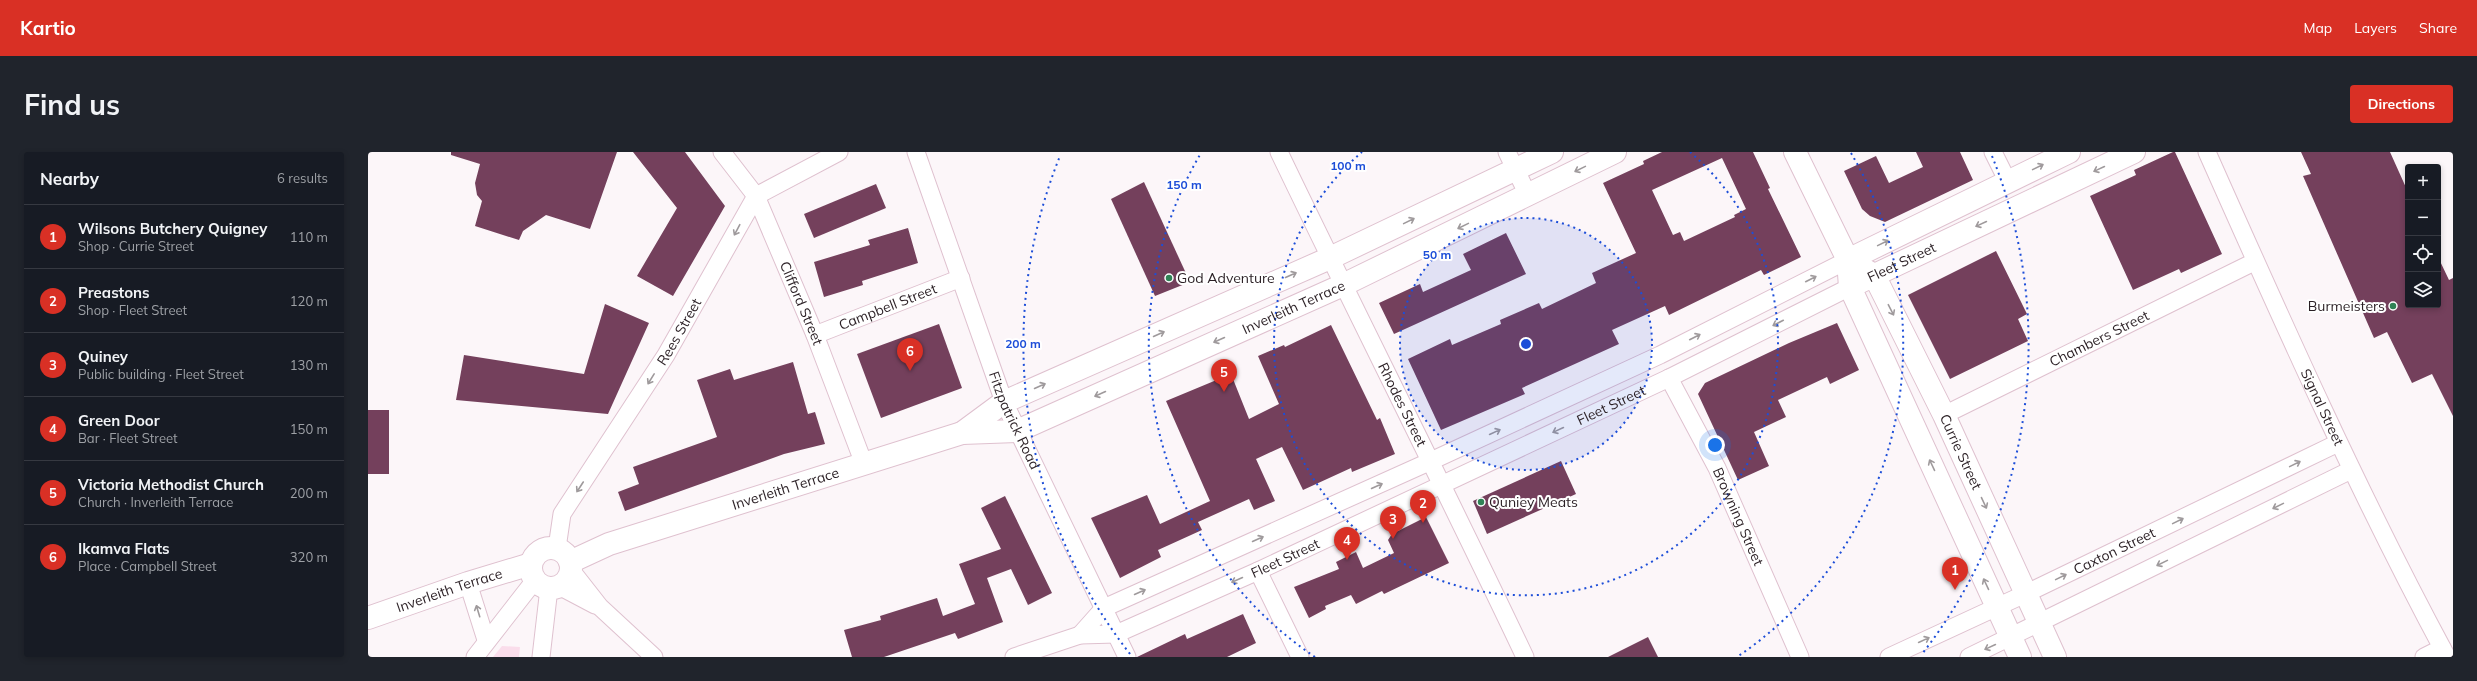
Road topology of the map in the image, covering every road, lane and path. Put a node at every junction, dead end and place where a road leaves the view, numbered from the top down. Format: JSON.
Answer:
{"nodes":[{"id":1,"x":722,"y":152,"type":"edge"},
{"id":2,"x":839,"y":152,"type":"edge"},
{"id":3,"x":916,"y":152,"type":"edge"},
{"id":4,"x":1279,"y":152,"type":"edge"},
{"id":5,"x":1552,"y":152,"type":"edge"},
{"id":6,"x":1615,"y":152,"type":"edge"},
{"id":7,"x":1795,"y":152,"type":"edge"},
{"id":8,"x":1993,"y":152,"type":"edge"},
{"id":9,"x":2069,"y":152,"type":"edge"},
{"id":10,"x":2134,"y":152,"type":"edge"},
{"id":11,"x":2207,"y":152,"type":"edge"},
{"id":12,"x":1511,"y":161,"type":"edge"},
{"id":13,"x":2008,"y":182,"type":"junction"},
{"id":14,"x":1528,"y":195,"type":"junction"},
{"id":15,"x":756,"y":196,"type":"junction"},
{"id":16,"x":1330,"y":258,"type":"junction"},
{"id":17,"x":1848,"y":260,"type":"junction"},
{"id":18,"x":2254,"y":262,"type":"junction"},
{"id":19,"x":1874,"y":276,"type":"junction"},
{"id":20,"x":961,"y":278,"type":"junction"},
{"id":21,"x":1342,"y":285,"type":"junction"},
{"id":22,"x":1850,"y":287,"type":"junction"},
{"id":23,"x":815,"y":336,"type":"junction"},
{"id":24,"x":1670,"y":378,"type":"junction"},
{"id":25,"x":1004,"y":402,"type":"junction"},
{"id":26,"x":1944,"y":415,"type":"junction"},
{"id":27,"x":1017,"y":432,"type":"junction"},
{"id":28,"x":962,"y":433,"type":"junction"},
{"id":29,"x":2338,"y":444,"type":"junction"},
{"id":30,"x":1432,"y":461,"type":"junction"},
{"id":31,"x":864,"y":464,"type":"junction"},
{"id":32,"x":2351,"y":470,"type":"junction"},
{"id":33,"x":1443,"y":483,"type":"junction"},
{"id":34,"x":554,"y":569,"type":"junction"},
{"id":35,"x":1258,"y":571,"type":"junction"},
{"id":36,"x":468,"y":583,"type":"junction"},
{"id":37,"x":2026,"y":594,"type":"junction"},
{"id":38,"x":1996,"y":606,"type":"junction"},
{"id":39,"x":1104,"y":608,"type":"junction"},
{"id":40,"x":368,"y":618,"type":"edge"},
{"id":41,"x":2039,"y":624,"type":"junction"},
{"id":42,"x":1116,"y":634,"type":"junction"},
{"id":43,"x":1080,"y":635,"type":"junction"},
{"id":44,"x":2011,"y":637,"type":"junction"},
{"id":45,"x":486,"y":640,"type":"junction"},
{"id":46,"x":2444,"y":653,"type":"edge"},
{"id":47,"x":475,"y":657,"type":"edge"},
{"id":48,"x":541,"y":657,"type":"edge"},
{"id":49,"x":654,"y":657,"type":"edge"},
{"id":50,"x":1014,"y":657,"type":"edge"},
{"id":51,"x":1128,"y":657,"type":"edge"},
{"id":52,"x":1300,"y":657,"type":"edge"},
{"id":53,"x":1525,"y":657,"type":"edge"},
{"id":54,"x":1800,"y":657,"type":"edge"},
{"id":55,"x":1889,"y":657,"type":"edge"},
{"id":56,"x":1968,"y":657,"type":"edge"},
{"id":57,"x":2020,"y":657,"type":"edge"},
{"id":58,"x":2055,"y":657,"type":"edge"},
{"id":59,"x":2424,"y":657,"type":"edge"}],
"edges":[{"from":1,"to":15,"type":"street","name":"Clifford Street"},
{"from":2,"to":15,"type":"street"},
{"from":3,"to":20,"type":"street","name":"Fitzpatrick Road"},
{"from":4,"to":16,"type":"street","name":"Rhodes Street"},
{"from":5,"to":12,"type":"street","name":"Inverleith Terrace"},
{"from":6,"to":14,"type":"street","name":"Inverleith Terrace","one_way":true},
{"from":7,"to":17,"type":"street"},
{"from":8,"to":13,"type":"street"},
{"from":13,"to":9,"type":"street","name":"Fleet Street","one_way":true},
{"from":10,"to":19,"type":"street","name":"Fleet Street","one_way":true},
{"from":11,"to":18,"type":"street","name":"Signal Street"},
{"from":12,"to":14,"type":"street"},
{"from":16,"to":12,"type":"street","name":"Inverleith Terrace","one_way":true},
{"from":17,"to":13,"type":"street","name":"Fleet Street","one_way":true},
{"from":14,"to":21,"type":"street","name":"Inverleith Terrace","one_way":true},
{"from":15,"to":23,"type":"street","name":"Clifford Street"},
{"from":15,"to":34,"type":"street","name":"Rees Street","one_way":true},
{"from":16,"to":21,"type":"street","name":"Rhodes Street"},
{"from":25,"to":16,"type":"street","name":"Inverleith Terrace","one_way":true},
{"from":17,"to":19,"type":"street"},
{"from":17,"to":22,"type":"street"},
{"from":30,"to":17,"type":"street","name":"Fleet Street","one_way":true},
{"from":18,"to":26,"type":"street","name":"Chambers Street"},
{"from":18,"to":29,"type":"street","name":"Signal Street"},
{"from":19,"to":22,"type":"street","name":"Fleet Street"},
{"from":19,"to":26,"type":"street","name":"Currie Street","one_way":true},
{"from":20,"to":23,"type":"street","name":"Campbell Street"},
{"from":20,"to":25,"type":"street","name":"Fitzpatrick Road"},
{"from":21,"to":27,"type":"street","name":"Inverleith Terrace","one_way":true},
{"from":21,"to":30,"type":"street","name":"Rhodes Street"},
{"from":22,"to":24,"type":"street","name":"Fleet Street","one_way":true},
{"from":38,"to":22,"type":"street","one_way":true},
{"from":23,"to":31,"type":"street","name":"Clifford Street"},
{"from":24,"to":33,"type":"street","name":"Fleet Street","one_way":true},
{"from":24,"to":54,"type":"street","name":"Browning Street"},
{"from":25,"to":27,"type":"street","name":"Fitzpatrick Road"},
{"from":25,"to":28,"type":"street","name":"Inverleith Terrace"},
{"from":26,"to":37,"type":"street","name":"Currie Street","one_way":true},
{"from":27,"to":28,"type":"street","name":"Inverleith Terrace"},
{"from":27,"to":39,"type":"street","name":"Fitzpatrick Road"},
{"from":28,"to":31,"type":"street","name":"Inverleith Terrace"},
{"from":29,"to":32,"type":"street","name":"Signal Street"},
{"from":37,"to":29,"type":"street","name":"Caxton Street","one_way":true},
{"from":30,"to":33,"type":"street","name":"Rhodes Street"},
{"from":39,"to":30,"type":"street","name":"Fleet Street","one_way":true},
{"from":31,"to":34,"type":"street","name":"Inverleith Terrace"},
{"from":32,"to":41,"type":"street","one_way":true},
{"from":32,"to":46,"type":"street","name":"Signal Street"},
{"from":33,"to":35,"type":"street","name":"Fleet Street"},
{"from":33,"to":53,"type":"street","name":"Rhodes Street"},
{"from":34,"to":36,"type":"street","name":"Inverleith Terrace"},
{"from":34,"to":45,"type":"street"},
{"from":34,"to":48,"type":"street","name":"Rees Street"},
{"from":34,"to":49,"type":"street"},
{"from":35,"to":42,"type":"street","name":"Fleet Street","one_way":true},
{"from":35,"to":52,"type":"street"},
{"from":36,"to":40,"type":"street","name":"Inverleith Terrace"},
{"from":45,"to":36,"type":"street","one_way":true},
{"from":37,"to":38,"type":"street","name":"Caxton Street"},
{"from":37,"to":41,"type":"street","name":"Currie Street"},
{"from":38,"to":44,"type":"street"},
{"from":55,"to":38,"type":"street","name":"Caxton Street","one_way":true},
{"from":39,"to":42,"type":"street","name":"Fitzpatrick Road"},
{"from":39,"to":43,"type":"street","name":"Fleet Street"},
{"from":41,"to":44,"type":"street"},
{"from":41,"to":58,"type":"street","name":"Currie Street"},
{"from":42,"to":43,"type":"street","name":"Fleet Street"},
{"from":42,"to":51,"type":"street","name":"Fitzpatrick Road"},
{"from":43,"to":50,"type":"street","name":"Fleet Street"},
{"from":44,"to":56,"type":"street","one_way":true},
{"from":44,"to":57,"type":"street"},
{"from":45,"to":47,"type":"street"},
{"from":46,"to":59,"type":"street"}]}
